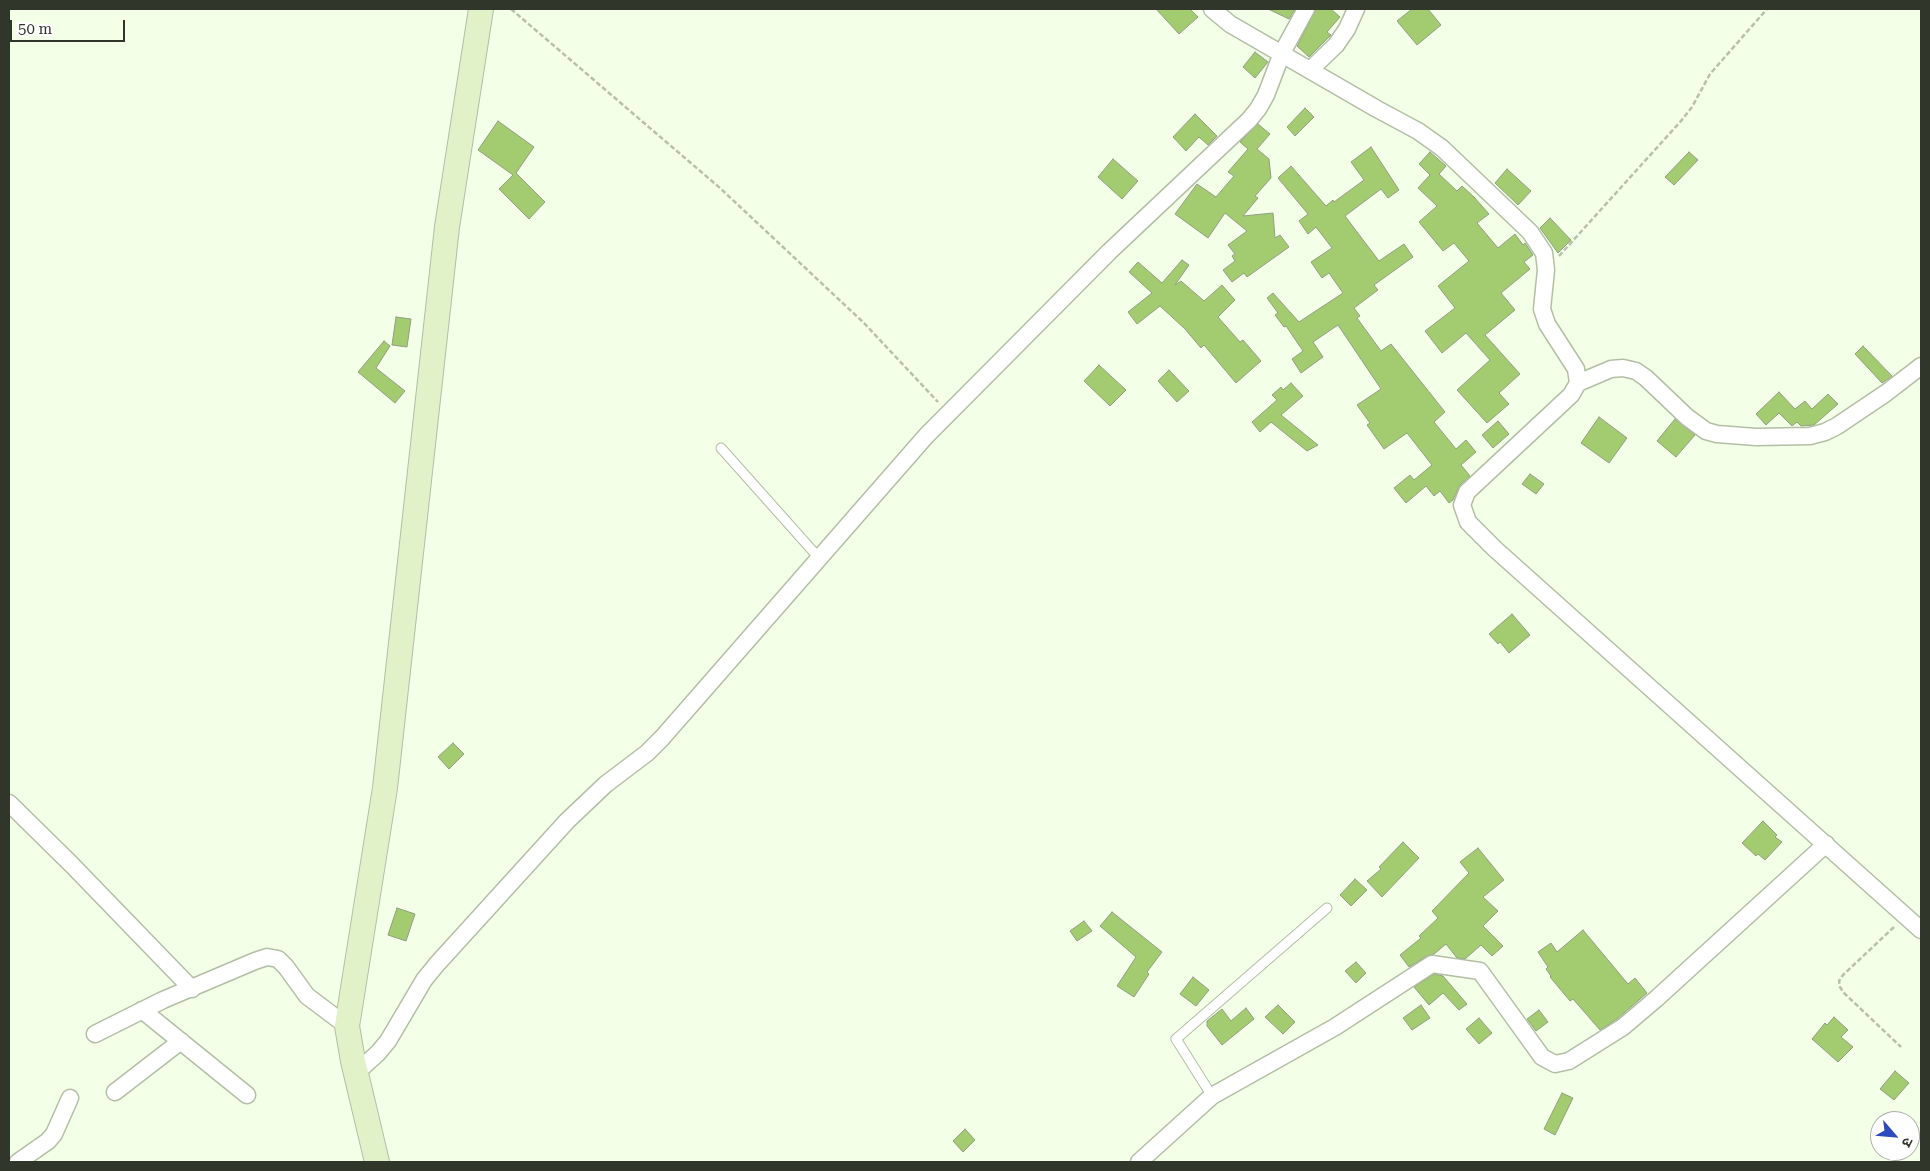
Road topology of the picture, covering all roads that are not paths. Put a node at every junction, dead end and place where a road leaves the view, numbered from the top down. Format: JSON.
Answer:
{"nodes":[{"id":1,"x":481,"y":9,"type":"edge"},
{"id":2,"x":1212,"y":9,"type":"edge"},
{"id":3,"x":1306,"y":9,"type":"edge"},
{"id":4,"x":1356,"y":9,"type":"edge"},
{"id":5,"x":1282,"y":53,"type":"junction"},
{"id":6,"x":1310,"y":70,"type":"junction"},
{"id":7,"x":1921,"y":366,"type":"edge"},
{"id":8,"x":1578,"y":383,"type":"junction"},
{"id":9,"x":721,"y":448,"type":"dead end"},
{"id":10,"x":819,"y":558,"type":"junction"},
{"id":11,"x":9,"y":803,"type":"edge"},
{"id":12,"x":1826,"y":844,"type":"junction"},
{"id":13,"x":1327,"y":908,"type":"dead end"},
{"id":14,"x":1921,"y":930,"type":"edge"},
{"id":15,"x":192,"y":989,"type":"junction"},
{"id":16,"x":142,"y":1010,"type":"junction"},
{"id":17,"x":347,"y":1026,"type":"junction"},
{"id":18,"x":95,"y":1034,"type":"dead end"},
{"id":19,"x":181,"y":1041,"type":"junction"},
{"id":20,"x":357,"y":1072,"type":"junction"},
{"id":21,"x":115,"y":1092,"type":"dead end"},
{"id":22,"x":247,"y":1095,"type":"dead end"},
{"id":23,"x":1212,"y":1096,"type":"junction"},
{"id":24,"x":70,"y":1098,"type":"dead end"},
{"id":25,"x":18,"y":1162,"type":"edge"},
{"id":26,"x":377,"y":1162,"type":"edge"},
{"id":27,"x":1139,"y":1162,"type":"edge"}],
"edges":[{"from":1,"to":17,"type":"main road"},
{"from":2,"to":5,"type":"street"},
{"from":3,"to":5,"type":"street"},
{"from":4,"to":6,"type":"street"},
{"from":5,"to":6,"type":"street"},
{"from":5,"to":10,"type":"street"},
{"from":6,"to":8,"type":"street"},
{"from":7,"to":8,"type":"street"},
{"from":8,"to":12,"type":"street"},
{"from":9,"to":10,"type":"lane"},
{"from":10,"to":20,"type":"street"},
{"from":11,"to":15,"type":"street"},
{"from":12,"to":14,"type":"street"},
{"from":12,"to":23,"type":"street"},
{"from":13,"to":23,"type":"lane"},
{"from":15,"to":16,"type":"street"},
{"from":15,"to":17,"type":"street"},
{"from":16,"to":18,"type":"street"},
{"from":16,"to":19,"type":"street"},
{"from":17,"to":20,"type":"main road"},
{"from":19,"to":21,"type":"street"},
{"from":19,"to":22,"type":"street"},
{"from":20,"to":26,"type":"main road"},
{"from":23,"to":27,"type":"street"},
{"from":24,"to":25,"type":"street"}]}
